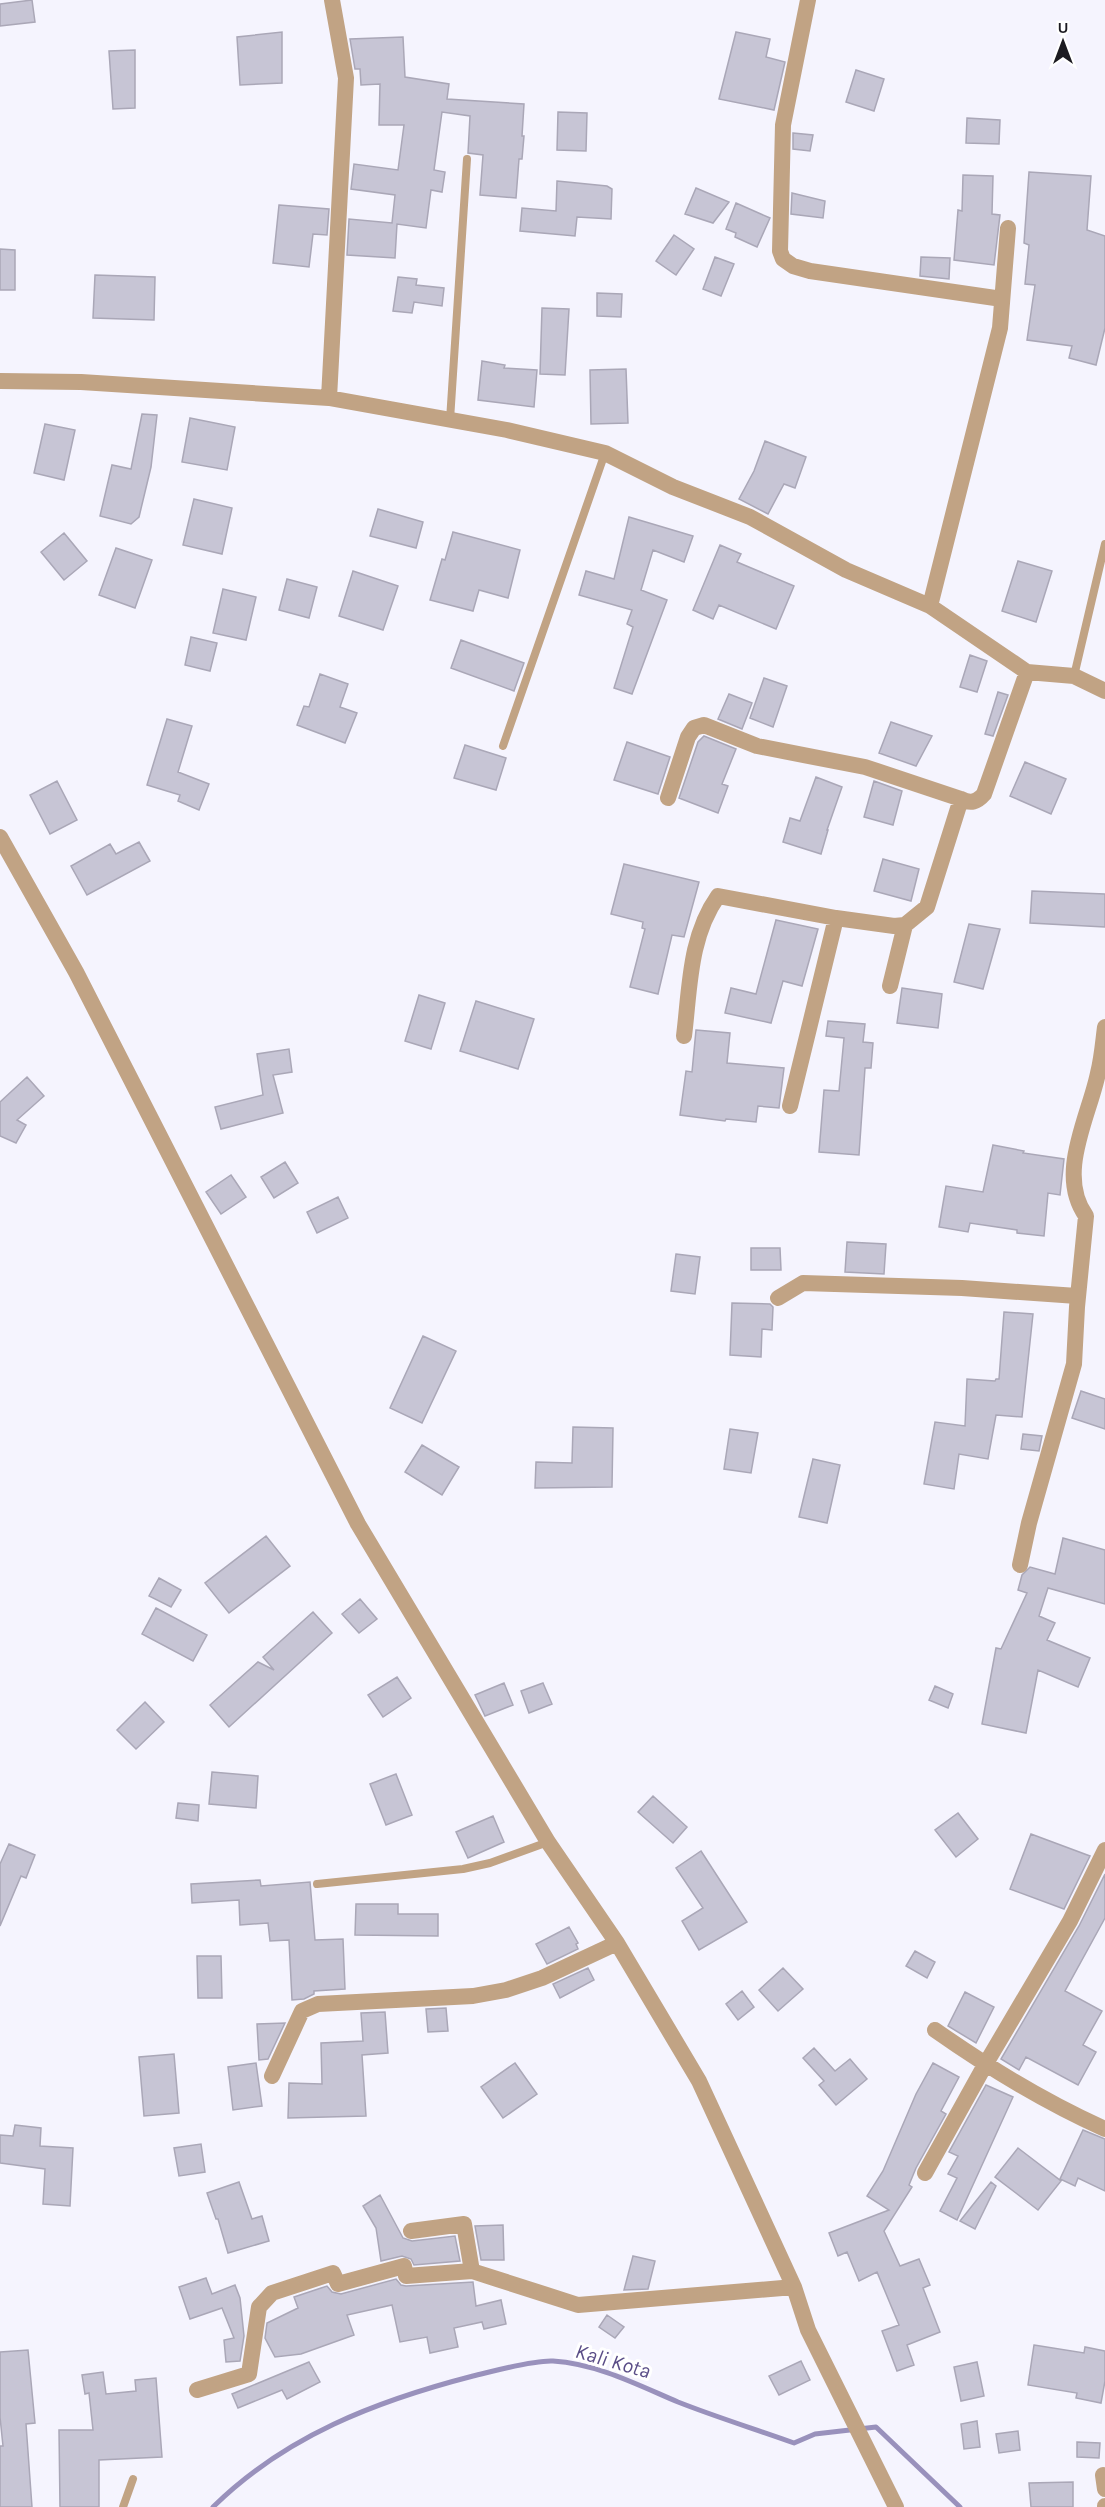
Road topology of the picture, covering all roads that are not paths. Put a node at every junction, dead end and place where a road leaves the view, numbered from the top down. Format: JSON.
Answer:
{"nodes":[{"id":1,"x":332,"y":0,"type":"edge"},
{"id":2,"x":808,"y":0,"type":"edge"},
{"id":3,"x":467,"y":159,"type":"dead end"},
{"id":4,"x":1008,"y":228,"type":"dead end"},
{"id":5,"x":1002,"y":299,"type":"junction"},
{"id":6,"x":0,"y":381,"type":"edge"},
{"id":7,"x":329,"y":398,"type":"junction"},
{"id":8,"x":450,"y":420,"type":"junction"},
{"id":9,"x":605,"y":453,"type":"junction"},
{"id":10,"x":1105,"y":544,"type":"edge"},
{"id":11,"x":930,"y":606,"type":"junction"},
{"id":12,"x":1027,"y":672,"type":"junction"},
{"id":13,"x":1074,"y":676,"type":"junction"},
{"id":14,"x":1105,"y":691,"type":"edge"},
{"id":15,"x":503,"y":746,"type":"dead end"},
{"id":16,"x":668,"y":798,"type":"dead end"},
{"id":17,"x":961,"y":800,"type":"junction"},
{"id":18,"x":0,"y":837,"type":"edge"},
{"id":19,"x":836,"y":918,"type":"junction"},
{"id":20,"x":905,"y":924,"type":"junction"},
{"id":21,"x":890,"y":986,"type":"dead end"},
{"id":22,"x":1105,"y":1027,"type":"edge"},
{"id":23,"x":684,"y":1036,"type":"dead end"},
{"id":24,"x":790,"y":1106,"type":"dead end"},
{"id":25,"x":1077,"y":1296,"type":"junction"},
{"id":26,"x":778,"y":1298,"type":"dead end"},
{"id":27,"x":1020,"y":1566,"type":"dead end"},
{"id":28,"x":548,"y":1842,"type":"junction"},
{"id":29,"x":1105,"y":1850,"type":"edge"},
{"id":30,"x":316,"y":1884,"type":"dead end"},
{"id":31,"x":617,"y":1943,"type":"junction"},
{"id":32,"x":935,"y":2030,"type":"dead end"},
{"id":33,"x":985,"y":2065,"type":"junction"},
{"id":34,"x":272,"y":2076,"type":"dead end"},
{"id":35,"x":1105,"y":2129,"type":"edge"},
{"id":36,"x":925,"y":2173,"type":"dead end"},
{"id":37,"x":411,"y":2231,"type":"dead end"},
{"id":38,"x":472,"y":2271,"type":"junction"},
{"id":39,"x":794,"y":2288,"type":"junction"},
{"id":40,"x":197,"y":2390,"type":"dead end"},
{"id":41,"x":133,"y":2479,"type":"dead end"},
{"id":42,"x":123,"y":2507,"type":"edge"},
{"id":43,"x":896,"y":2507,"type":"edge"}],
"edges":[{"from":1,"to":7,"type":"street"},
{"from":2,"to":5,"type":"street"},
{"from":3,"to":8,"type":"lane"},
{"from":4,"to":5,"type":"street"},
{"from":5,"to":11,"type":"street"},
{"from":6,"to":7,"type":"street"},
{"from":7,"to":8,"type":"street"},
{"from":8,"to":9,"type":"street"},
{"from":9,"to":11,"type":"street"},
{"from":9,"to":15,"type":"lane"},
{"from":10,"to":13,"type":"lane"},
{"from":11,"to":12,"type":"street"},
{"from":12,"to":13,"type":"street"},
{"from":12,"to":17,"type":"street"},
{"from":13,"to":14,"type":"street"},
{"from":16,"to":17,"type":"street"},
{"from":17,"to":20,"type":"street"},
{"from":18,"to":28,"type":"street"},
{"from":19,"to":20,"type":"street"},
{"from":19,"to":23,"type":"street"},
{"from":19,"to":24,"type":"street"},
{"from":20,"to":21,"type":"street"},
{"from":22,"to":25,"type":"street"},
{"from":25,"to":26,"type":"street"},
{"from":25,"to":27,"type":"street"},
{"from":28,"to":30,"type":"lane"},
{"from":28,"to":31,"type":"street"},
{"from":29,"to":33,"type":"street"},
{"from":31,"to":34,"type":"street"},
{"from":31,"to":39,"type":"street"},
{"from":32,"to":33,"type":"street"},
{"from":33,"to":35,"type":"street"},
{"from":33,"to":36,"type":"street"},
{"from":37,"to":38,"type":"street"},
{"from":38,"to":39,"type":"street"},
{"from":38,"to":40,"type":"street"},
{"from":39,"to":43,"type":"street"},
{"from":41,"to":42,"type":"lane"}]}
